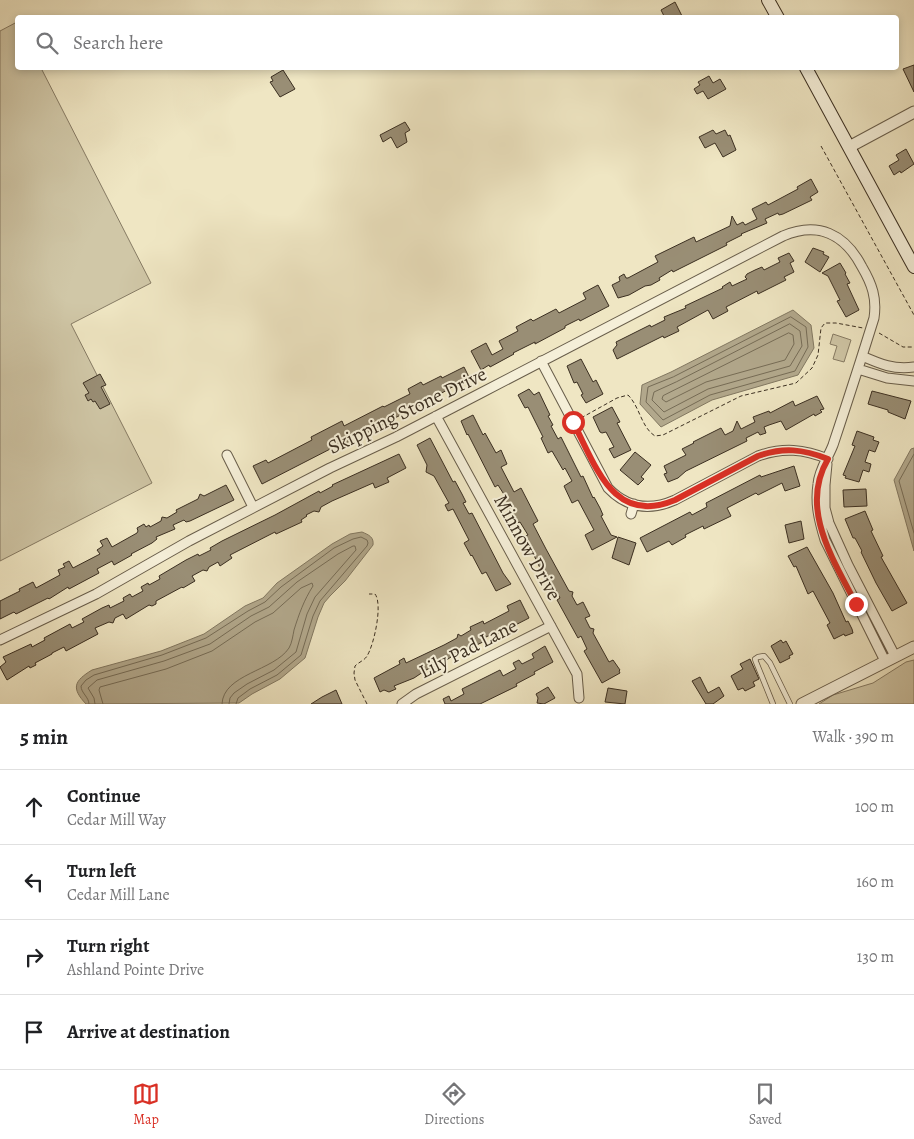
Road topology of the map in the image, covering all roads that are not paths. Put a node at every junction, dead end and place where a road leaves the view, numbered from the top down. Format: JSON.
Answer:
{"nodes":[{"id":1,"x":768,"y":0,"type":"edge"},
{"id":2,"x":776,"y":15,"type":"edge"},
{"id":3,"x":807,"y":70,"type":"edge"},
{"id":4,"x":914,"y":112,"type":"edge"},
{"id":5,"x":849,"y":147,"type":"junction"},
{"id":6,"x":914,"y":267,"type":"edge"},
{"id":7,"x":862,"y":356,"type":"junction"},
{"id":8,"x":541,"y":361,"type":"junction"},
{"id":9,"x":914,"y":367,"type":"edge"},
{"id":10,"x":897,"y":368,"type":"junction"},
{"id":11,"x":858,"y":369,"type":"junction"},
{"id":12,"x":895,"y":380,"type":"junction"},
{"id":13,"x":914,"y":381,"type":"edge"},
{"id":14,"x":436,"y":416,"type":"junction"},
{"id":15,"x":227,"y":455,"type":"dead end"},
{"id":16,"x":828,"y":459,"type":"junction"},
{"id":17,"x":634,"y":504,"type":"junction"},
{"id":18,"x":253,"y":507,"type":"junction"},
{"id":19,"x":631,"y":514,"type":"dead end"},
{"id":20,"x":866,"y":599,"type":"junction"},
{"id":21,"x":856,"y":604,"type":"junction"},
{"id":22,"x":551,"y":626,"type":"junction"},
{"id":23,"x":0,"y":640,"type":"edge"},
{"id":24,"x":914,"y":646,"type":"edge"},
{"id":25,"x":890,"y":658,"type":"junction"},
{"id":26,"x":580,"y":698,"type":"dead end"},
{"id":27,"x":402,"y":704,"type":"edge"},
{"id":28,"x":773,"y":704,"type":"edge"},
{"id":29,"x":790,"y":704,"type":"edge"},
{"id":30,"x":802,"y":704,"type":"edge"}],
"edges":[{"from":1,"to":2,"type":"main road"},
{"from":3,"to":5,"type":"main road"},
{"from":4,"to":5,"type":"street"},
{"from":5,"to":6,"type":"main road"},
{"from":7,"to":8,"type":"street","name":"Skipping Stone Drive"},
{"from":7,"to":10,"type":"street"},
{"from":7,"to":11,"type":"street"},
{"from":8,"to":14,"type":"street","name":"Skipping Stone Drive"},
{"from":8,"to":17,"type":"street"},
{"from":9,"to":10,"type":"street"},
{"from":10,"to":12,"type":"street"},
{"from":11,"to":12,"type":"street"},
{"from":11,"to":16,"type":"street"},
{"from":12,"to":13,"type":"street"},
{"from":14,"to":18,"type":"street","name":"Skipping Stone Drive"},
{"from":14,"to":22,"type":"street","name":"Minnow Drive"},
{"from":15,"to":18,"type":"street"},
{"from":16,"to":17,"type":"street"},
{"from":16,"to":20,"type":"street"},
{"from":16,"to":21,"type":"street"},
{"from":17,"to":19,"type":"street"},
{"from":18,"to":23,"type":"street","name":"Skipping Stone Drive"},
{"from":20,"to":21,"type":"street"},
{"from":20,"to":25,"type":"street"},
{"from":21,"to":25,"type":"street"},
{"from":22,"to":26,"type":"street","name":"Minnow Drive"},
{"from":22,"to":27,"type":"street","name":"Lily Pad Lane"},
{"from":24,"to":25,"type":"street"},
{"from":25,"to":30,"type":"street"},
{"from":28,"to":29,"type":"lane"}]}
